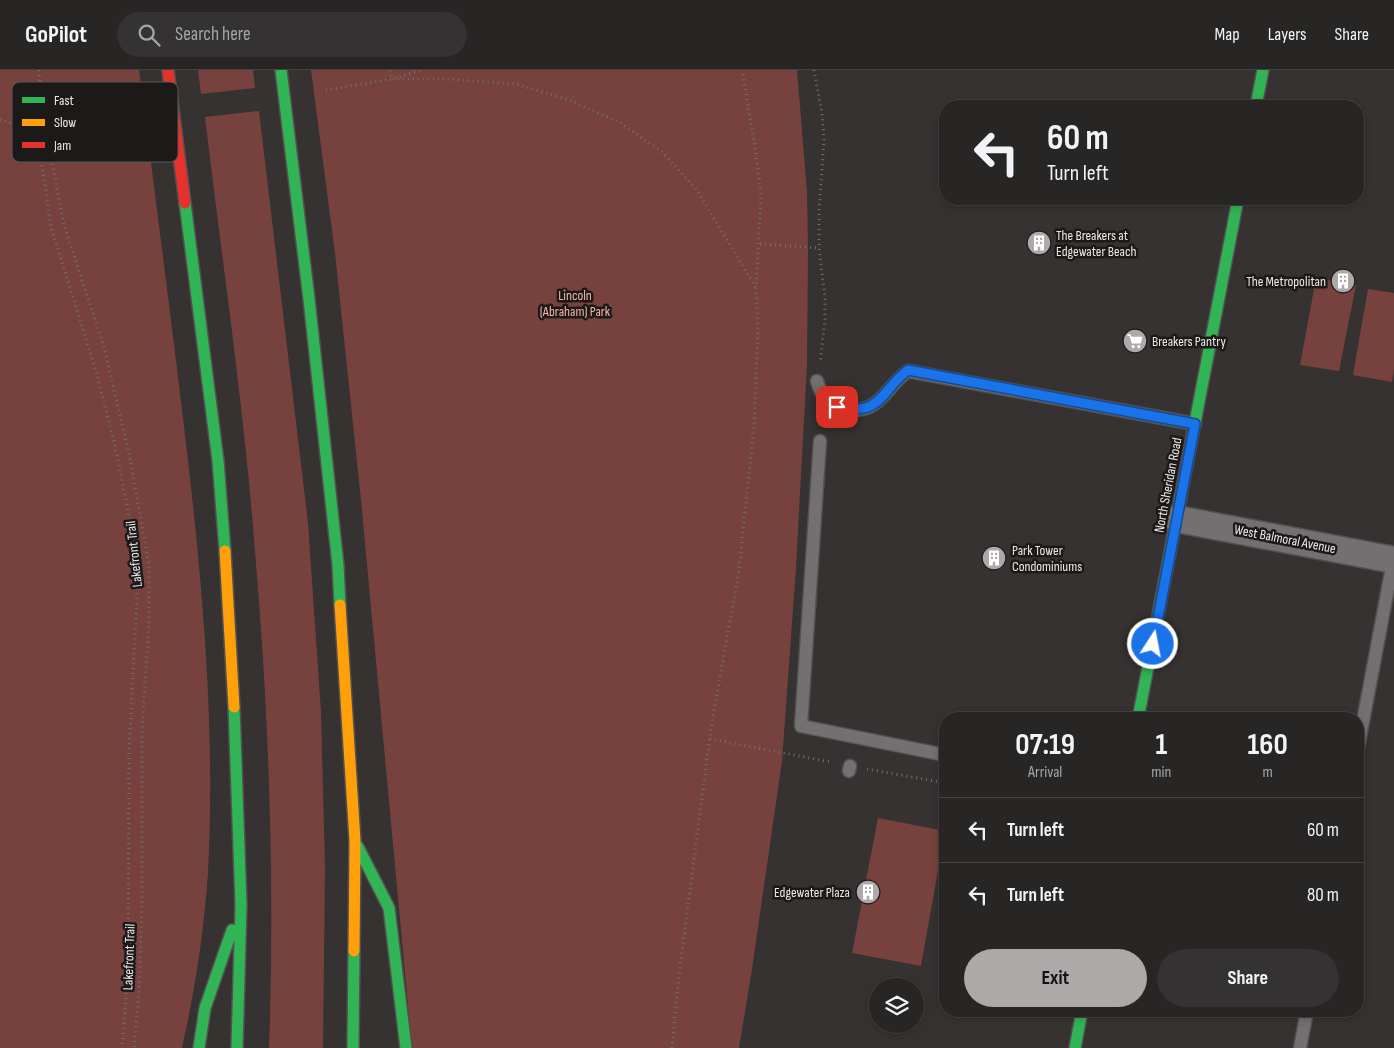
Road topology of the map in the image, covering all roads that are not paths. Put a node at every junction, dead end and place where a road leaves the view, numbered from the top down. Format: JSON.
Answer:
{"nodes":[{"id":1,"x":281,"y":70,"type":"edge"},
{"id":2,"x":1263,"y":70,"type":"edge"},
{"id":3,"x":1257,"y":100,"type":"edge"},
{"id":4,"x":178,"y":148,"type":"edge"},
{"id":5,"x":1237,"y":205,"type":"edge"},
{"id":6,"x":817,"y":381,"type":"road end"},
{"id":7,"x":1195,"y":424,"type":"junction"},
{"id":8,"x":820,"y":440,"type":"dead end"},
{"id":9,"x":1177,"y":519,"type":"junction"},
{"id":10,"x":1394,"y":559,"type":"edge"},
{"id":11,"x":1139,"y":712,"type":"edge"},
{"id":12,"x":1364,"y":716,"type":"edge"},
{"id":13,"x":939,"y":754,"type":"edge"},
{"id":14,"x":356,"y":841,"type":"junction"},
{"id":15,"x":241,"y":905,"type":"junction"},
{"id":16,"x":1081,"y":1017,"type":"edge"},
{"id":17,"x":1306,"y":1017,"type":"edge"},
{"id":18,"x":199,"y":1048,"type":"edge"},
{"id":19,"x":237,"y":1048,"type":"edge"},
{"id":20,"x":353,"y":1048,"type":"edge"},
{"id":21,"x":406,"y":1048,"type":"edge"},
{"id":22,"x":1075,"y":1048,"type":"edge"},
{"id":23,"x":1300,"y":1048,"type":"edge"}],
"edges":[{"from":1,"to":14,"type":"main road"},
{"from":2,"to":3,"type":"main road"},
{"from":4,"to":15,"type":"main road"},
{"from":5,"to":7,"type":"main road","name":"North Sheridan Road"},
{"from":6,"to":7,"type":"lane"},
{"from":7,"to":9,"type":"main road","name":"North Sheridan Road"},
{"from":8,"to":13,"type":"lane"},
{"from":9,"to":10,"type":"street","name":"West Balmoral Avenue"},
{"from":9,"to":11,"type":"main road","name":"North Sheridan Road"},
{"from":10,"to":12,"type":"lane"},
{"from":14,"to":20,"type":"main road"},
{"from":14,"to":21,"type":"main road"},
{"from":15,"to":18,"type":"main road"},
{"from":15,"to":19,"type":"main road"},
{"from":16,"to":22,"type":"main road"},
{"from":17,"to":23,"type":"lane"}]}
